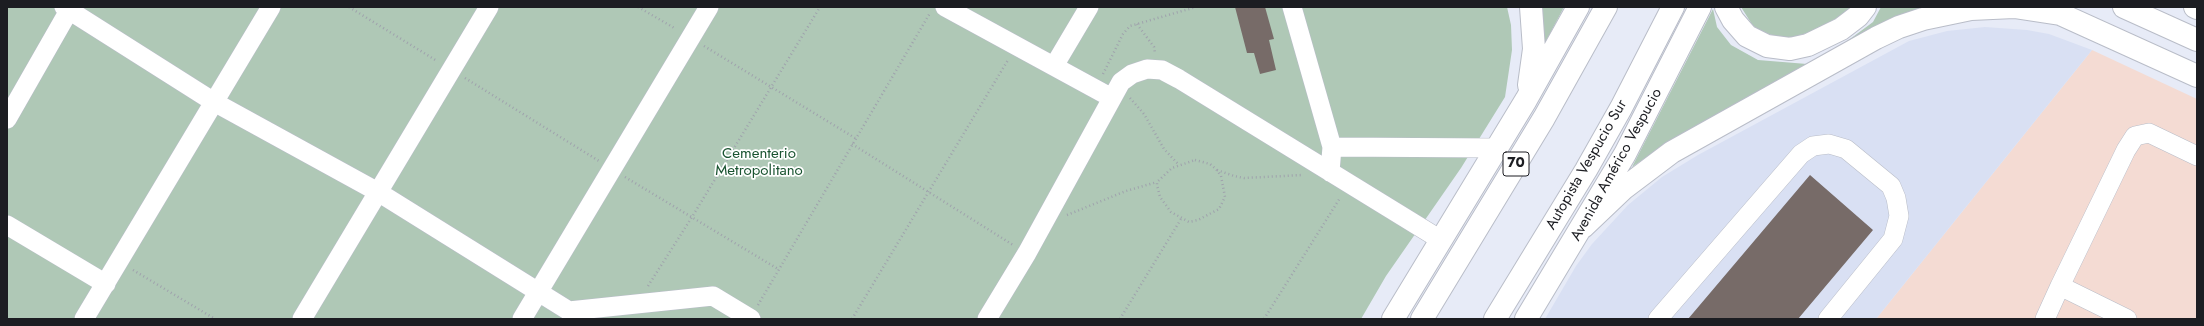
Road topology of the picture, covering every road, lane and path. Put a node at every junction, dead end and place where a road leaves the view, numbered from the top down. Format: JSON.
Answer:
{"nodes":[{"id":1,"x":271,"y":7,"type":"edge"},
{"id":2,"x":349,"y":7,"type":"edge"},
{"id":3,"x":488,"y":7,"type":"edge"},
{"id":4,"x":638,"y":7,"type":"edge"},
{"id":5,"x":709,"y":7,"type":"edge"},
{"id":6,"x":820,"y":7,"type":"edge"},
{"id":7,"x":933,"y":7,"type":"edge"},
{"id":8,"x":945,"y":7,"type":"edge"},
{"id":9,"x":1089,"y":7,"type":"edge"},
{"id":10,"x":1196,"y":7,"type":"edge"},
{"id":11,"x":1292,"y":7,"type":"edge"},
{"id":12,"x":1531,"y":7,"type":"edge"},
{"id":13,"x":1578,"y":7,"type":"edge"},
{"id":14,"x":1606,"y":7,"type":"edge"},
{"id":15,"x":1673,"y":7,"type":"edge"},
{"id":16,"x":1700,"y":7,"type":"edge"},
{"id":17,"x":1726,"y":7,"type":"edge"},
{"id":18,"x":1865,"y":7,"type":"edge"},
{"id":19,"x":2124,"y":7,"type":"edge"},
{"id":20,"x":68,"y":8,"type":"edge"},
{"id":21,"x":2052,"y":10,"type":"edge"},
{"id":22,"x":1137,"y":24,"type":"junction"},
{"id":23,"x":691,"y":38,"type":"junction"},
{"id":24,"x":2197,"y":40,"type":"edge"},
{"id":25,"x":1017,"y":46,"type":"junction"},
{"id":26,"x":1054,"y":66,"type":"junction"},
{"id":27,"x":1147,"y":69,"type":"junction"},
{"id":28,"x":452,"y":70,"type":"junction"},
{"id":29,"x":2197,"y":76,"type":"edge"},
{"id":30,"x":771,"y":87,"type":"junction"},
{"id":31,"x":1133,"y":93,"type":"dead end"},
{"id":32,"x":1116,"y":97,"type":"junction"},
{"id":33,"x":1526,"y":100,"type":"junction"},
{"id":34,"x":214,"y":102,"type":"junction"},
{"id":35,"x":7,"y":119,"type":"edge"},
{"id":36,"x":855,"y":138,"type":"junction"},
{"id":37,"x":852,"y":144,"type":"junction"},
{"id":38,"x":1332,"y":148,"type":"junction"},
{"id":39,"x":1497,"y":148,"type":"junction"},
{"id":40,"x":2197,"y":156,"type":"edge"},
{"id":41,"x":1179,"y":165,"type":"junction"},
{"id":42,"x":611,"y":169,"type":"junction"},
{"id":43,"x":1216,"y":169,"type":"junction"},
{"id":44,"x":1330,"y":172,"type":"junction"},
{"id":45,"x":1304,"y":175,"type":"dead end"},
{"id":46,"x":1157,"y":182,"type":"junction"},
{"id":47,"x":1352,"y":186,"type":"junction"},
{"id":48,"x":378,"y":192,"type":"junction"},
{"id":49,"x":928,"y":192,"type":"junction"},
{"id":50,"x":1066,"y":210,"type":"dead end"},
{"id":51,"x":692,"y":217,"type":"junction"},
{"id":52,"x":1181,"y":219,"type":"junction"},
{"id":53,"x":7,"y":225,"type":"edge"},
{"id":54,"x":1583,"y":227,"type":"junction"},
{"id":55,"x":1441,"y":240,"type":"junction"},
{"id":56,"x":1027,"y":253,"type":"junction"},
{"id":57,"x":119,"y":261,"type":"junction"},
{"id":58,"x":778,"y":269,"type":"junction"},
{"id":59,"x":106,"y":284,"type":"junction"},
{"id":60,"x":2060,"y":286,"type":"junction"},
{"id":61,"x":538,"y":293,"type":"junction"},
{"id":62,"x":635,"y":305,"type":"junction"},
{"id":63,"x":84,"y":319,"type":"edge"},
{"id":64,"x":215,"y":319,"type":"edge"},
{"id":65,"x":302,"y":319,"type":"edge"},
{"id":66,"x":522,"y":319,"type":"edge"},
{"id":67,"x":750,"y":319,"type":"edge"},
{"id":68,"x":852,"y":319,"type":"edge"},
{"id":69,"x":987,"y":319,"type":"edge"},
{"id":70,"x":1120,"y":319,"type":"edge"},
{"id":71,"x":1264,"y":319,"type":"edge"},
{"id":72,"x":1393,"y":319,"type":"edge"},
{"id":73,"x":1422,"y":319,"type":"edge"},
{"id":74,"x":1495,"y":319,"type":"edge"},
{"id":75,"x":1526,"y":319,"type":"edge"},
{"id":76,"x":1658,"y":319,"type":"edge"},
{"id":77,"x":1828,"y":319,"type":"edge"},
{"id":78,"x":2045,"y":319,"type":"edge"},
{"id":79,"x":2127,"y":319,"type":"edge"}],
"edges":[{"from":1,"to":34,"type":"lane"},
{"from":2,"to":28,"type":"path"},
{"from":3,"to":28,"type":"lane"},
{"from":4,"to":23,"type":"path"},
{"from":5,"to":23,"type":"lane"},
{"from":6,"to":30,"type":"path"},
{"from":7,"to":36,"type":"path"},
{"from":8,"to":25,"type":"lane"},
{"from":9,"to":26,"type":"lane"},
{"from":10,"to":22,"type":"path"},
{"from":11,"to":38,"type":"lane"},
{"from":12,"to":33,"type":"main road"},
{"from":13,"to":33,"type":"main road"},
{"from":14,"to":73,"type":"main road","number":"70"},
{"from":15,"to":74,"type":"main road","name":"Autopista Vespucio Sur"},
{"from":16,"to":54,"type":"main road","name":"Avenida Américo Vespucio"},
{"from":17,"to":18,"type":"main road"},
{"from":19,"to":24,"type":"main road"},
{"from":20,"to":34,"type":"lane"},
{"from":20,"to":35,"type":"lane"},
{"from":21,"to":29,"type":"main road"},
{"from":21,"to":54,"type":"main road"},
{"from":22,"to":27,"type":"path"},
{"from":22,"to":32,"type":"path"},
{"from":23,"to":30,"type":"path"},
{"from":23,"to":42,"type":"lane"},
{"from":25,"to":26,"type":"lane"},
{"from":25,"to":49,"type":"path"},
{"from":26,"to":32,"type":"lane"},
{"from":27,"to":32,"type":"lane"},
{"from":27,"to":44,"type":"lane"},
{"from":28,"to":42,"type":"path"},
{"from":28,"to":48,"type":"lane"},
{"from":30,"to":36,"type":"path"},
{"from":30,"to":51,"type":"path"},
{"from":31,"to":32,"type":"path"},
{"from":32,"to":41,"type":"path"},
{"from":32,"to":56,"type":"lane"},
{"from":33,"to":39,"type":"main road"},
{"from":34,"to":48,"type":"lane"},
{"from":34,"to":57,"type":"lane"},
{"from":36,"to":37,"type":"path"},
{"from":37,"to":49,"type":"path"},
{"from":37,"to":58,"type":"path"},
{"from":38,"to":39,"type":"lane"},
{"from":38,"to":44,"type":"lane"},
{"from":39,"to":55,"type":"main road"},
{"from":40,"to":60,"type":"lane"},
{"from":41,"to":43,"type":"path"},
{"from":41,"to":46,"type":"path"},
{"from":42,"to":51,"type":"path"},
{"from":42,"to":61,"type":"lane"},
{"from":43,"to":45,"type":"path"},
{"from":43,"to":52,"type":"path"},
{"from":44,"to":47,"type":"lane"},
{"from":46,"to":50,"type":"path"},
{"from":46,"to":52,"type":"path"},
{"from":47,"to":55,"type":"lane"},
{"from":47,"to":71,"type":"path"},
{"from":48,"to":61,"type":"lane"},
{"from":48,"to":65,"type":"lane"},
{"from":49,"to":56,"type":"path"},
{"from":49,"to":68,"type":"path"},
{"from":51,"to":58,"type":"path"},
{"from":51,"to":62,"type":"path"},
{"from":52,"to":70,"type":"path"},
{"from":53,"to":59,"type":"lane"},
{"from":54,"to":75,"type":"main road","name":"Avenida Américo Vespucio"},
{"from":55,"to":72,"type":"main road"},
{"from":56,"to":69,"type":"lane"},
{"from":57,"to":59,"type":"lane"},
{"from":57,"to":64,"type":"path"},
{"from":58,"to":67,"type":"path"},
{"from":59,"to":63,"type":"lane"},
{"from":60,"to":78,"type":"lane"},
{"from":60,"to":79,"type":"lane"},
{"from":61,"to":62,"type":"lane"},
{"from":61,"to":66,"type":"lane"},
{"from":62,"to":67,"type":"lane"},
{"from":76,"to":77,"type":"lane"}]}
